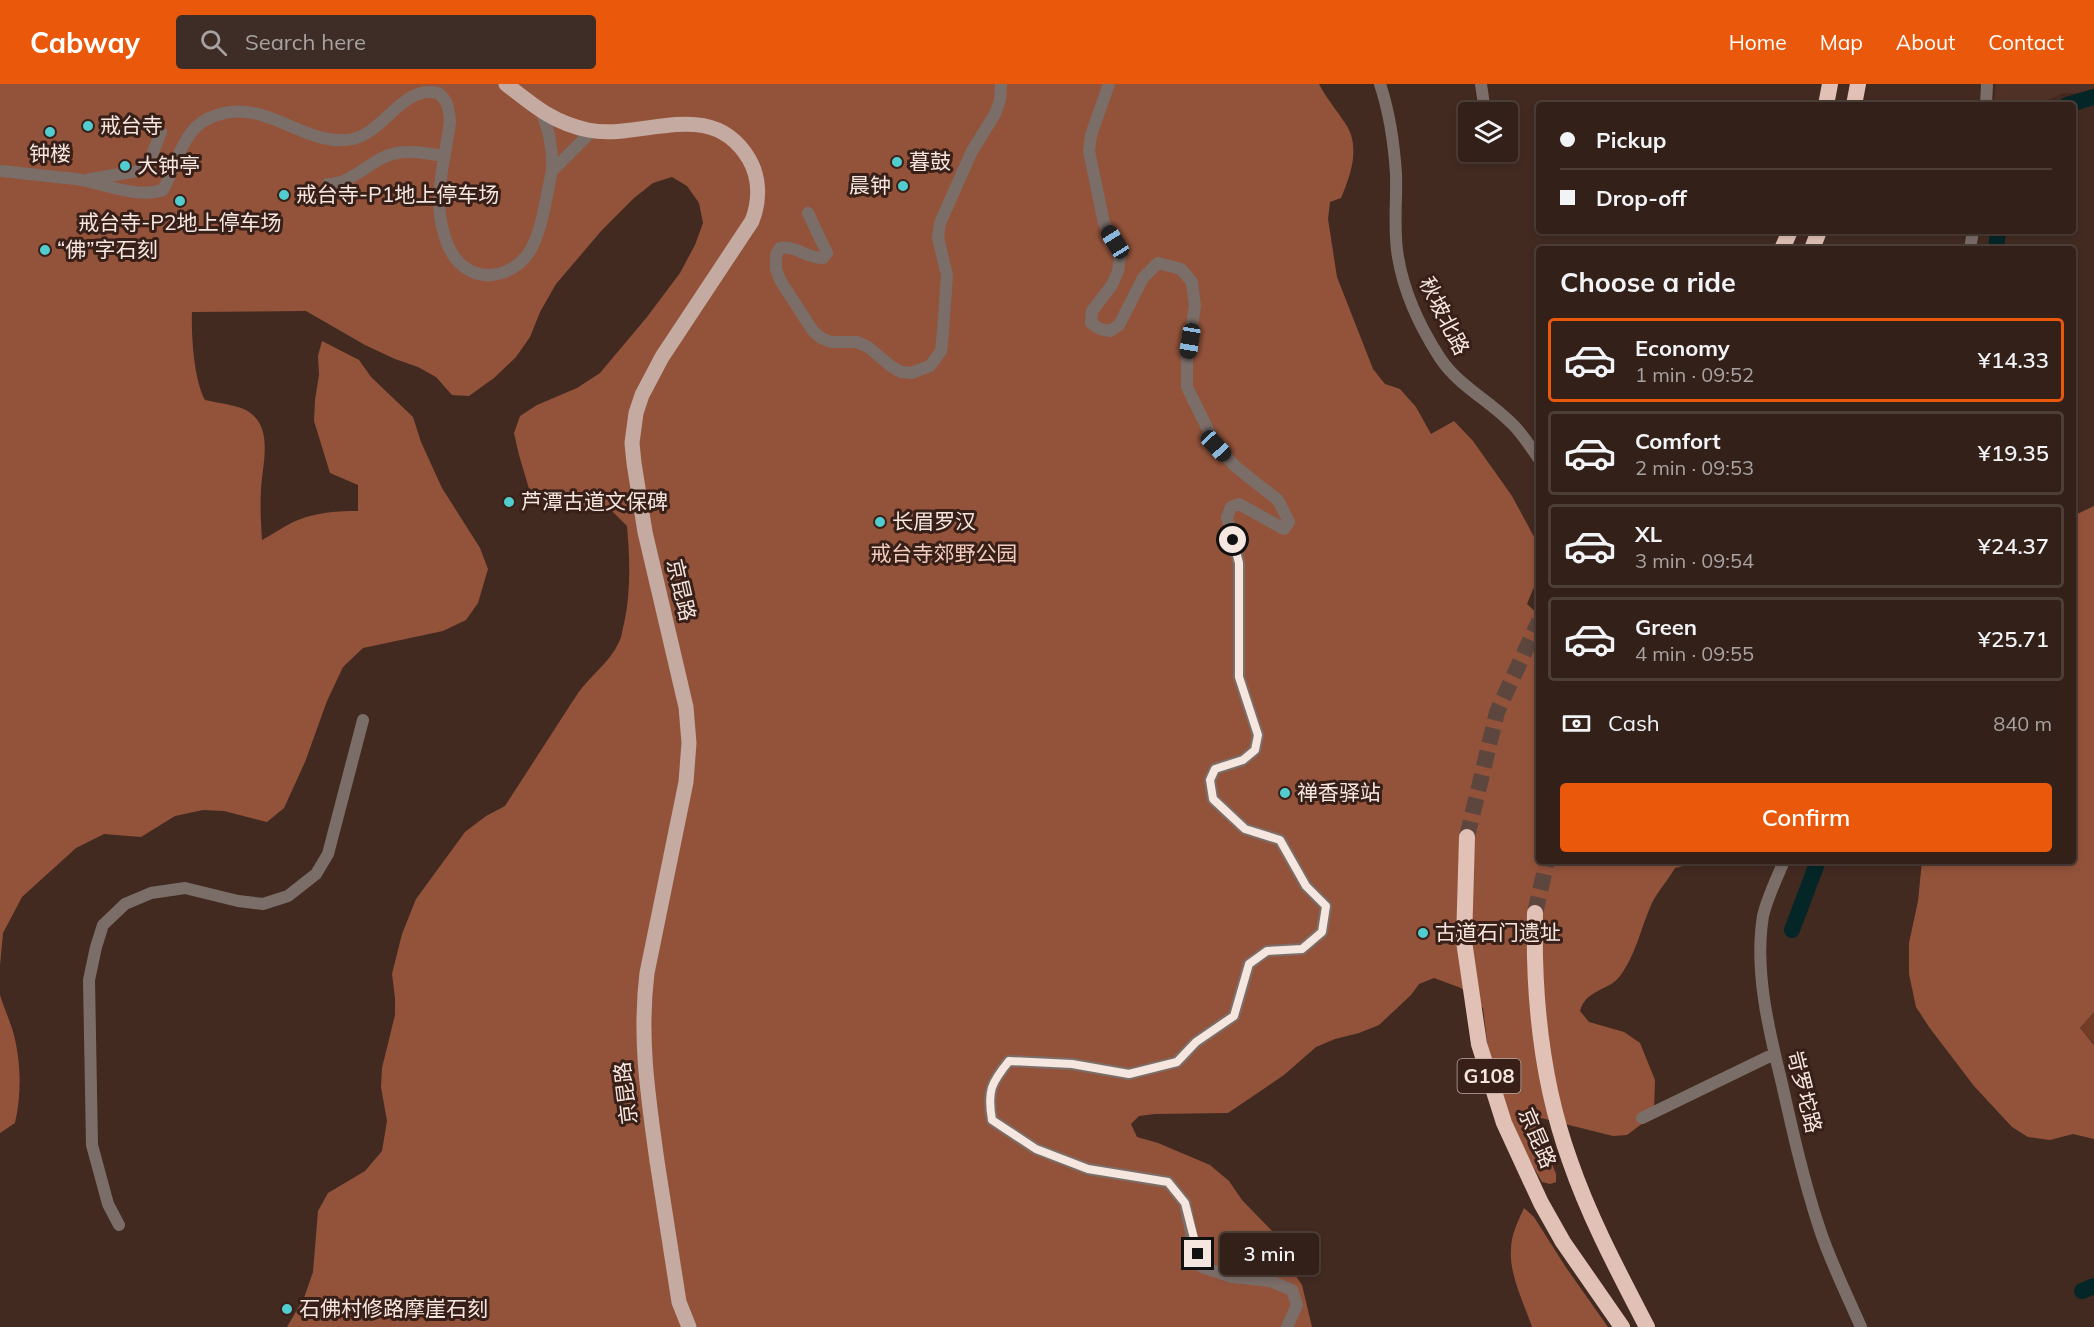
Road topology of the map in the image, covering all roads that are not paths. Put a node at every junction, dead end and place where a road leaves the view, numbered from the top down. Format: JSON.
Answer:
{"nodes":[{"id":1,"x":506,"y":84,"type":"edge"},
{"id":2,"x":1001,"y":84,"type":"edge"},
{"id":3,"x":1109,"y":84,"type":"edge"},
{"id":4,"x":1380,"y":84,"type":"edge"},
{"id":5,"x":1481,"y":84,"type":"edge"},
{"id":6,"x":1830,"y":84,"type":"edge"},
{"id":7,"x":1858,"y":84,"type":"edge"},
{"id":8,"x":1987,"y":84,"type":"edge"},
{"id":9,"x":1484,"y":102,"type":"edge"},
{"id":10,"x":1827,"y":102,"type":"edge"},
{"id":11,"x":1855,"y":102,"type":"edge"},
{"id":12,"x":1986,"y":102,"type":"edge"},
{"id":13,"x":542,"y":113,"type":"junction"},
{"id":14,"x":592,"y":131,"type":"junction"},
{"id":15,"x":161,"y":132,"type":"dead end"},
{"id":16,"x":445,"y":156,"type":"junction"},
{"id":17,"x":2,"y":171,"type":"dead end"},
{"id":18,"x":552,"y":171,"type":"junction"},
{"id":19,"x":80,"y":180,"type":"junction"},
{"id":20,"x":328,"y":184,"type":"dead end"},
{"id":21,"x":808,"y":213,"type":"dead end"},
{"id":22,"x":1536,"y":455,"type":"edge"},
{"id":23,"x":363,"y":720,"type":"dead end"},
{"id":24,"x":1467,"y":837,"type":"tunnel mouth"},
{"id":25,"x":1783,"y":864,"type":"edge"},
{"id":26,"x":1535,"y":913,"type":"tunnel mouth"},
{"id":27,"x":1774,"y":1054,"type":"junction"},
{"id":28,"x":1642,"y":1118,"type":"dead end"},
{"id":29,"x":119,"y":1225,"type":"dead end"},
{"id":30,"x":689,"y":1327,"type":"edge"},
{"id":31,"x":1287,"y":1327,"type":"edge"},
{"id":32,"x":1622,"y":1327,"type":"edge"},
{"id":33,"x":1647,"y":1327,"type":"edge"},
{"id":34,"x":1861,"y":1327,"type":"edge"}],
"edges":[{"from":1,"to":13,"type":"main road","name":"京昆路"},
{"from":2,"to":21,"type":"street"},
{"from":3,"to":31,"type":"street"},
{"from":4,"to":22,"type":"street","name":"秋坡北路"},
{"from":5,"to":9,"type":"street"},
{"from":6,"to":10,"type":"highway"},
{"from":7,"to":11,"type":"highway"},
{"from":8,"to":12,"type":"street"},
{"from":13,"to":14,"type":"main road","name":"京昆路"},
{"from":13,"to":18,"type":"street"},
{"from":14,"to":18,"type":"street"},
{"from":14,"to":30,"type":"main road","name":"京昆路"},
{"from":15,"to":19,"type":"street"},
{"from":16,"to":18,"type":"street"},
{"from":16,"to":19,"type":"street"},
{"from":16,"to":20,"type":"street"},
{"from":17,"to":19,"type":"street"},
{"from":23,"to":29,"type":"street"},
{"from":24,"to":32,"type":"highway","name":"京昆路","number":"G108"},
{"from":25,"to":27,"type":"street","name":"岢罗坨路"},
{"from":26,"to":33,"type":"highway","name":"京昆路","number":"G108"},
{"from":27,"to":28,"type":"street"},
{"from":27,"to":34,"type":"street","name":"岢罗坨路"}]}
